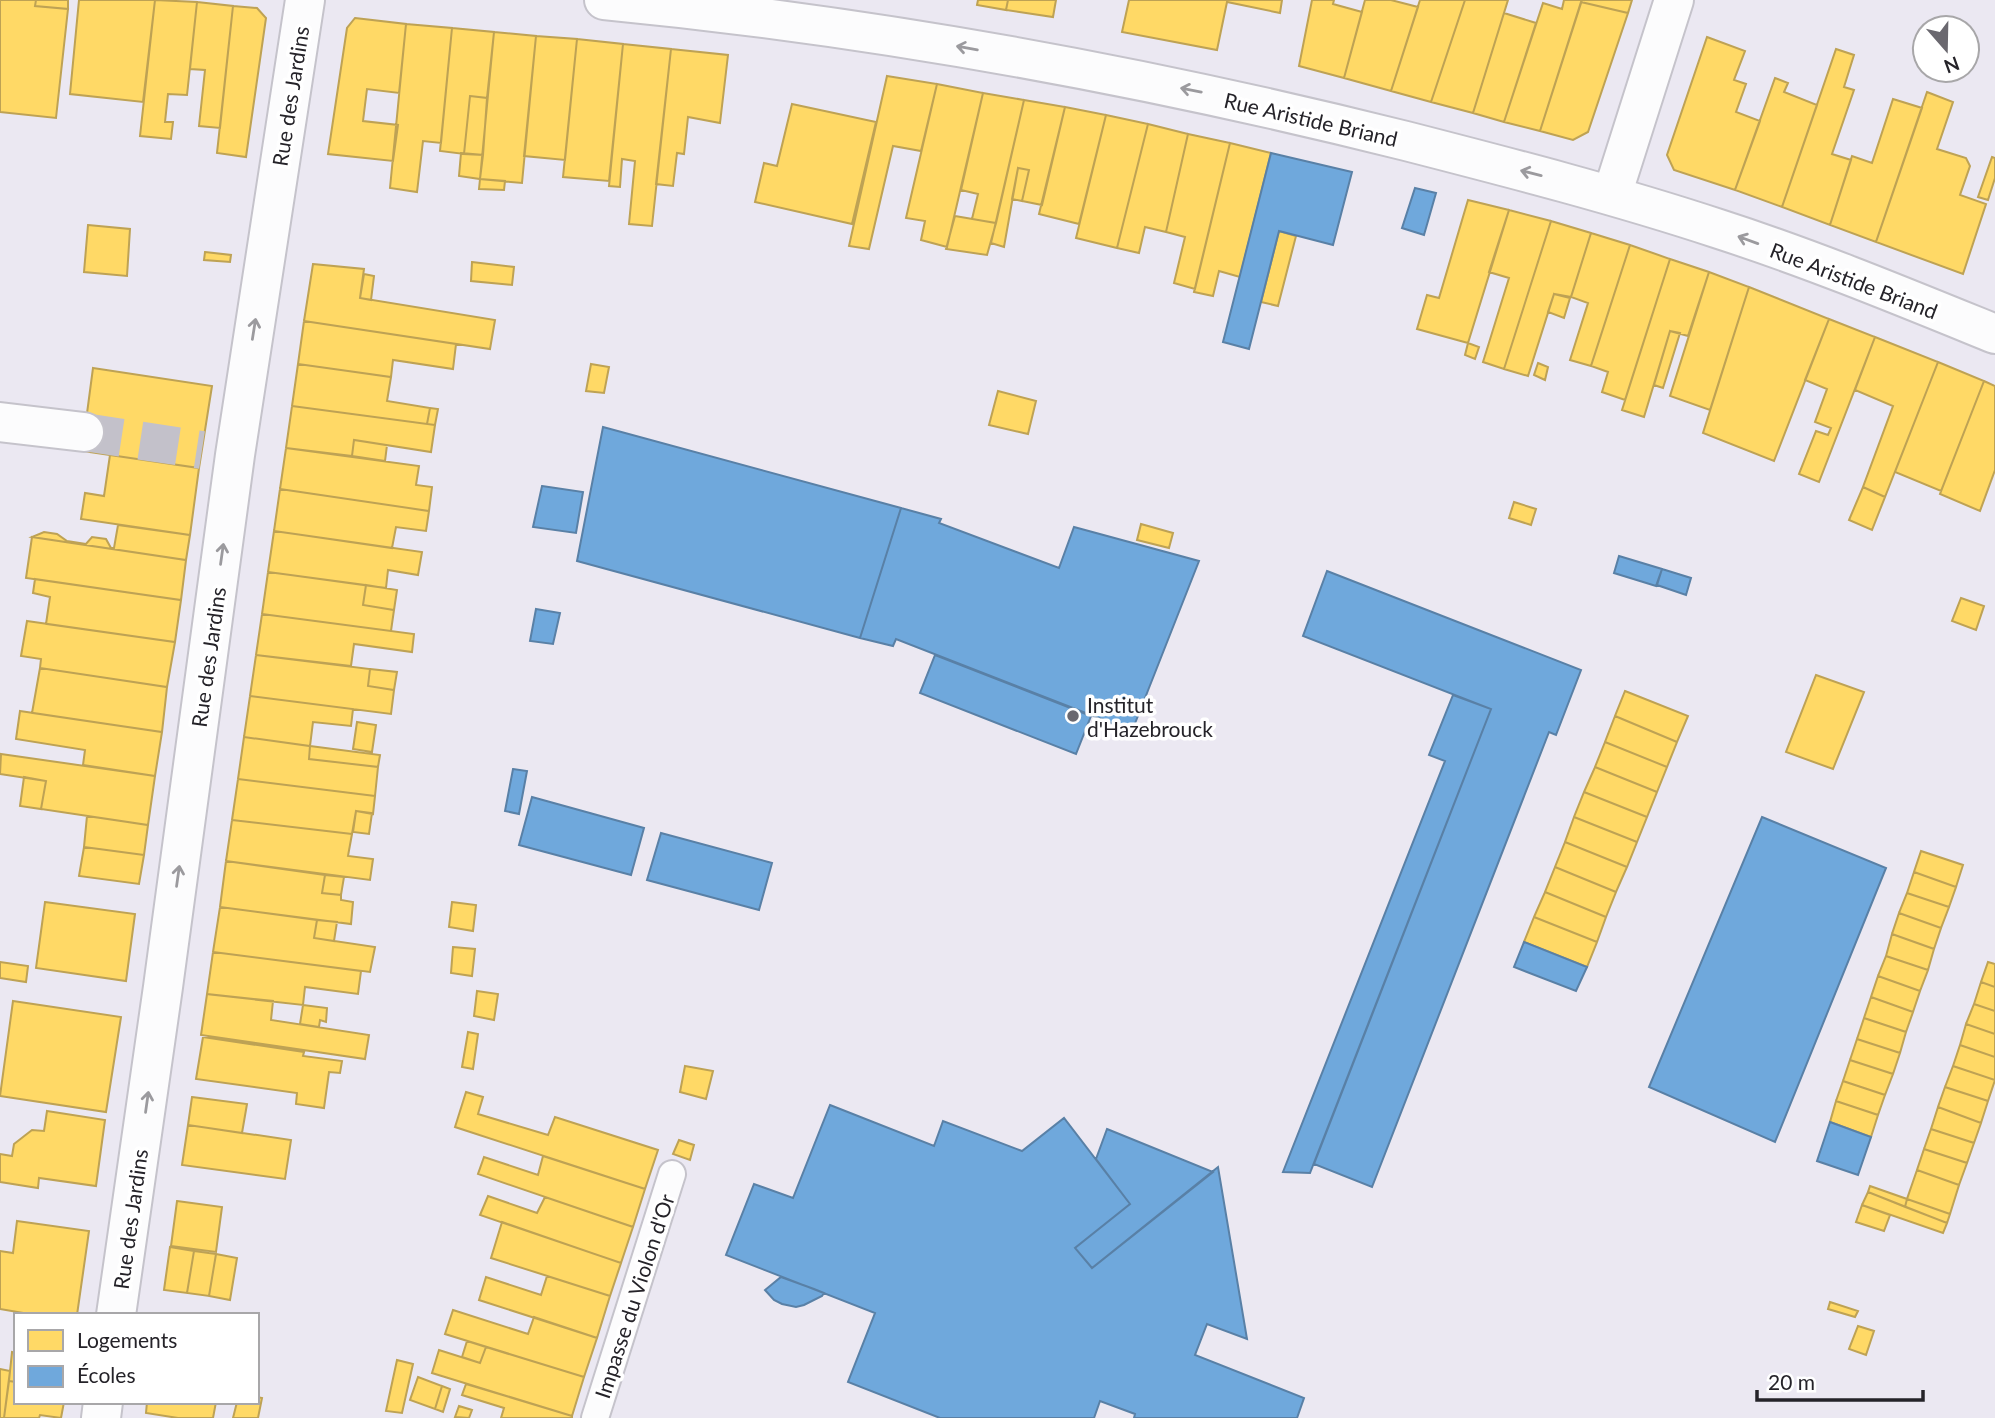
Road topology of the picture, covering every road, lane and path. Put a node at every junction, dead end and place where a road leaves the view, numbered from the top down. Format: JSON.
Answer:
{"nodes":[{"id":1,"x":304,"y":0,"type":"edge"},
{"id":2,"x":604,"y":0,"type":"edge"},
{"id":3,"x":1674,"y":0,"type":"edge"},
{"id":4,"x":1612,"y":195,"type":"junction"},
{"id":5,"x":1995,"y":334,"type":"edge"},
{"id":6,"x":0,"y":422,"type":"edge"},
{"id":7,"x":84,"y":432,"type":"tunnel mouth"},
{"id":8,"x":672,"y":1174,"type":"dead end"},
{"id":9,"x":116,"y":1313,"type":"edge"},
{"id":10,"x":595,"y":1418,"type":"edge"}],
"edges":[{"from":9,"to":1,"type":"street","name":"Rue des Jardins","one_way":true},
{"from":4,"to":2,"type":"street","name":"Rue Aristide Briand","one_way":true},
{"from":3,"to":4,"type":"street"},
{"from":5,"to":4,"type":"street","name":"Rue Aristide Briand","one_way":true},
{"from":6,"to":7,"type":"street"},
{"from":8,"to":10,"type":"lane","name":"Impasse du Violon d'Or"}]}
